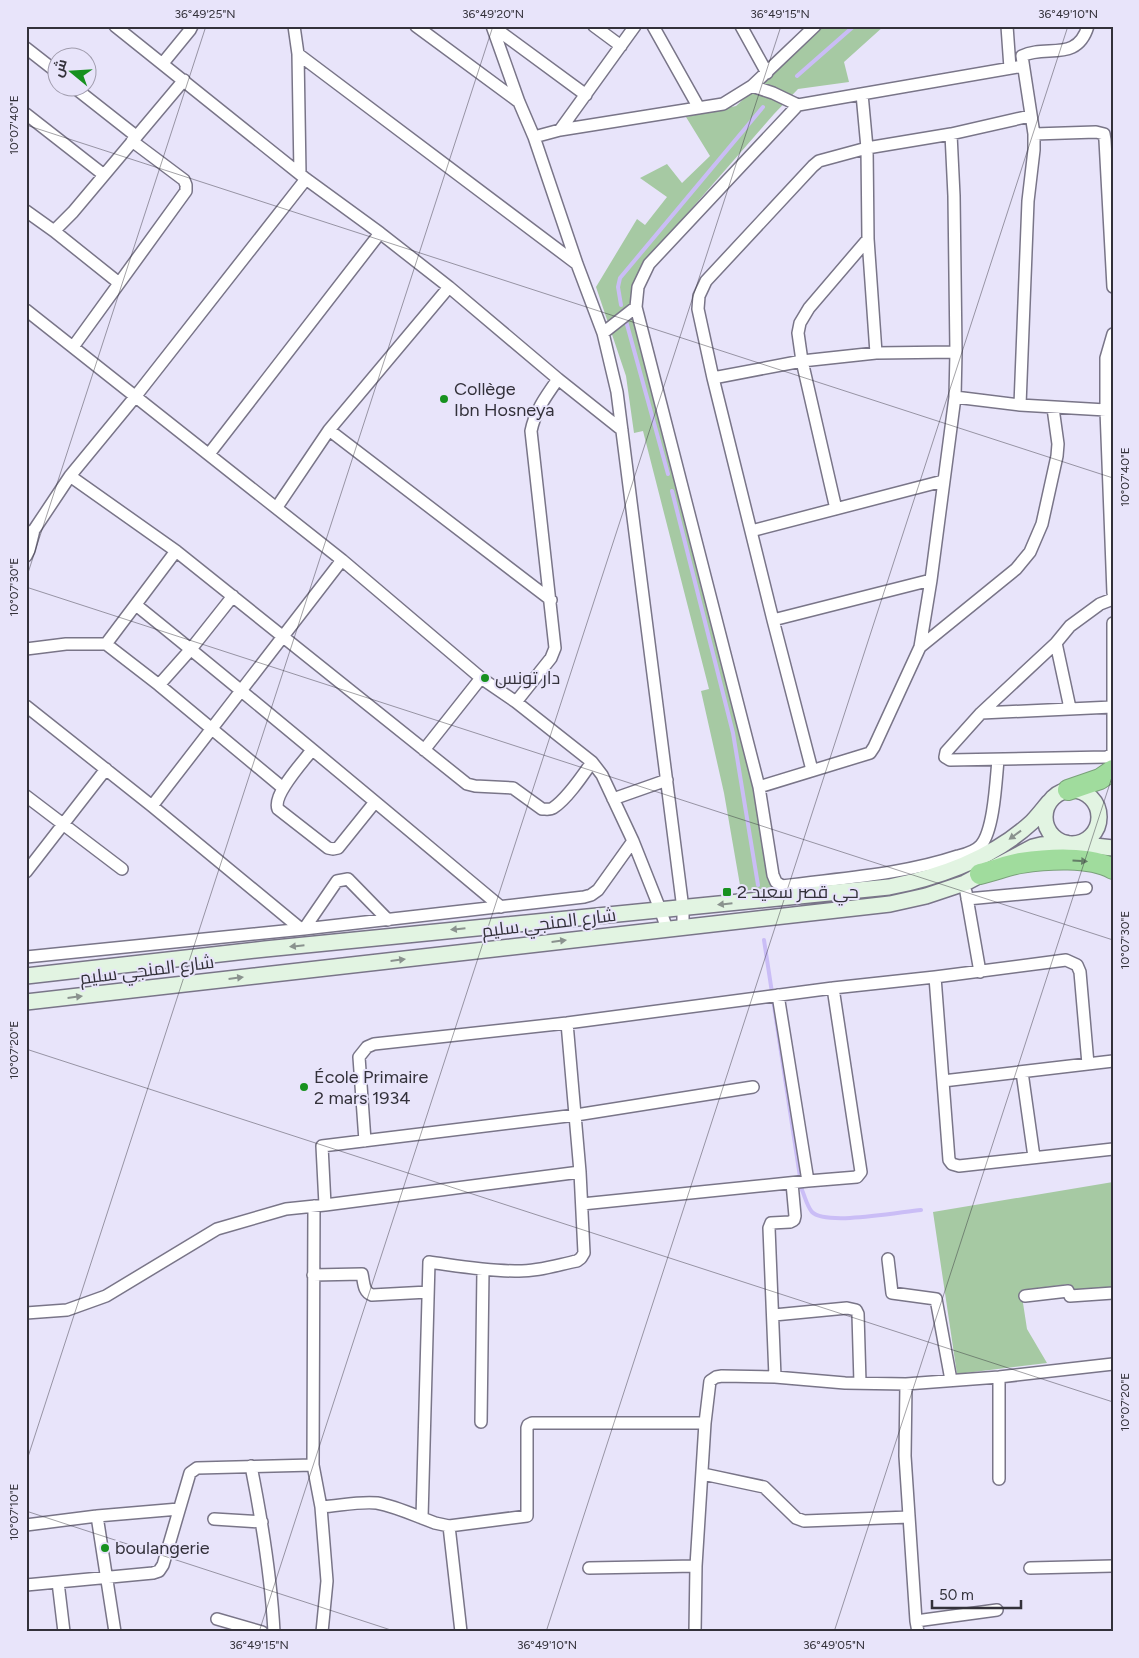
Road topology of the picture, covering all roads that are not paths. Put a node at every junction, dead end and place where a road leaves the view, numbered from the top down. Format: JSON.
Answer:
{"nodes":[{"id":1,"x":116,"y":26,"type":"edge"},
{"id":2,"x":192,"y":26,"type":"edge"},
{"id":3,"x":294,"y":26,"type":"edge"},
{"id":4,"x":416,"y":26,"type":"edge"},
{"id":5,"x":594,"y":26,"type":"edge"},
{"id":6,"x":635,"y":26,"type":"edge"},
{"id":7,"x":653,"y":26,"type":"edge"},
{"id":8,"x":741,"y":26,"type":"edge"},
{"id":9,"x":815,"y":26,"type":"edge"},
{"id":10,"x":1007,"y":26,"type":"edge"},
{"id":11,"x":1088,"y":26,"type":"edge"},
{"id":12,"x":497,"y":30,"type":"edge"},
{"id":13,"x":621,"y":46,"type":"junction"},
{"id":14,"x":26,"y":48,"type":"edge"},
{"id":15,"x":298,"y":54,"type":"junction"},
{"id":16,"x":163,"y":63,"type":"junction"},
{"id":17,"x":48,"y":65,"type":"edge"},
{"id":18,"x":1023,"y":66,"type":"junction"},
{"id":19,"x":1010,"y":68,"type":"junction"},
{"id":20,"x":767,"y":72,"type":"junction"},
{"id":21,"x":184,"y":80,"type":"junction"},
{"id":22,"x":752,"y":86,"type":"junction"},
{"id":23,"x":862,"y":94,"type":"junction"},
{"id":24,"x":586,"y":96,"type":"junction"},
{"id":25,"x":87,"y":98,"type":"edge"},
{"id":26,"x":519,"y":102,"type":"junction"},
{"id":27,"x":798,"y":105,"type":"junction"},
{"id":28,"x":699,"y":108,"type":"junction"},
{"id":29,"x":26,"y":114,"type":"edge"},
{"id":30,"x":1030,"y":116,"type":"junction"},
{"id":31,"x":560,"y":130,"type":"junction"},
{"id":32,"x":950,"y":134,"type":"junction"},
{"id":33,"x":1034,"y":134,"type":"junction"},
{"id":34,"x":534,"y":137,"type":"junction"},
{"id":35,"x":134,"y":139,"type":"junction"},
{"id":36,"x":867,"y":148,"type":"junction"},
{"id":37,"x":104,"y":175,"type":"junction"},
{"id":38,"x":303,"y":177,"type":"junction"},
{"id":39,"x":26,"y":211,"type":"edge"},
{"id":40,"x":54,"y":231,"type":"junction"},
{"id":41,"x":380,"y":233,"type":"junction"},
{"id":42,"x":868,"y":239,"type":"junction"},
{"id":43,"x":577,"y":264,"type":"junction"},
{"id":44,"x":119,"y":282,"type":"junction"},
{"id":45,"x":449,"y":287,"type":"junction"},
{"id":46,"x":1113,"y":287,"type":"edge"},
{"id":47,"x":636,"y":307,"type":"junction"},
{"id":48,"x":26,"y":310,"type":"edge"},
{"id":49,"x":603,"y":333,"type":"junction"},
{"id":50,"x":1113,"y":334,"type":"edge"},
{"id":51,"x":73,"y":347,"type":"junction"},
{"id":52,"x":956,"y":352,"type":"junction"},
{"id":53,"x":876,"y":353,"type":"junction"},
{"id":54,"x":802,"y":361,"type":"junction"},
{"id":55,"x":713,"y":378,"type":"junction"},
{"id":56,"x":558,"y":379,"type":"junction"},
{"id":57,"x":135,"y":397,"type":"junction"},
{"id":58,"x":955,"y":397,"type":"junction"},
{"id":59,"x":1020,"y":405,"type":"junction"},
{"id":60,"x":1053,"y":408,"type":"junction"},
{"id":61,"x":1106,"y":410,"type":"junction"},
{"id":62,"x":329,"y":430,"type":"junction"},
{"id":63,"x":622,"y":430,"type":"junction"},
{"id":64,"x":209,"y":454,"type":"junction"},
{"id":65,"x":70,"y":476,"type":"junction"},
{"id":66,"x":943,"y":481,"type":"junction"},
{"id":67,"x":276,"y":507,"type":"junction"},
{"id":68,"x":836,"y":509,"type":"junction"},
{"id":69,"x":751,"y":531,"type":"junction"},
{"id":70,"x":30,"y":532,"type":"edge"},
{"id":71,"x":176,"y":551,"type":"junction"},
{"id":72,"x":26,"y":556,"type":"edge"},
{"id":73,"x":342,"y":560,"type":"junction"},
{"id":74,"x":931,"y":580,"type":"junction"},
{"id":75,"x":1113,"y":593,"type":"edge"},
{"id":76,"x":232,"y":596,"type":"junction"},
{"id":77,"x":551,"y":600,"type":"junction"},
{"id":78,"x":1113,"y":600,"type":"edge"},
{"id":79,"x":136,"y":605,"type":"junction"},
{"id":80,"x":773,"y":620,"type":"junction"},
{"id":81,"x":1113,"y":623,"type":"edge"},
{"id":82,"x":282,"y":636,"type":"junction"},
{"id":83,"x":1056,"y":643,"type":"junction"},
{"id":84,"x":106,"y":644,"type":"junction"},
{"id":85,"x":920,"y":647,"type":"junction"},
{"id":86,"x":26,"y":649,"type":"edge"},
{"id":87,"x":191,"y":649,"type":"junction"},
{"id":88,"x":481,"y":678,"type":"junction"},
{"id":89,"x":160,"y":685,"type":"junction"},
{"id":90,"x":242,"y":690,"type":"junction"},
{"id":91,"x":516,"y":702,"type":"junction"},
{"id":92,"x":26,"y":706,"type":"edge"},
{"id":93,"x":1112,"y":707,"type":"edge"},
{"id":94,"x":1070,"y":708,"type":"junction"},
{"id":95,"x":981,"y":713,"type":"junction"},
{"id":96,"x":211,"y":728,"type":"junction"},
{"id":97,"x":312,"y":750,"type":"junction"},
{"id":98,"x":424,"y":750,"type":"junction"},
{"id":99,"x":998,"y":760,"type":"junction"},
{"id":100,"x":592,"y":762,"type":"junction"},
{"id":101,"x":106,"y":769,"type":"junction"},
{"id":102,"x":812,"y":770,"type":"junction"},
{"id":103,"x":1113,"y":770,"type":"edge"},
{"id":104,"x":667,"y":780,"type":"junction"},
{"id":105,"x":759,"y":787,"type":"junction"},
{"id":106,"x":283,"y":788,"type":"junction"},
{"id":107,"x":1068,"y":790,"type":"junction"},
{"id":108,"x":26,"y":796,"type":"edge"},
{"id":109,"x":613,"y":799,"type":"junction"},
{"id":110,"x":375,"y":802,"type":"junction"},
{"id":111,"x":1049,"y":802,"type":"junction"},
{"id":112,"x":1095,"y":802,"type":"junction"},
{"id":113,"x":152,"y":806,"type":"junction"},
{"id":114,"x":1113,"y":819,"type":"edge"},
{"id":115,"x":63,"y":825,"type":"junction"},
{"id":116,"x":633,"y":841,"type":"junction"},
{"id":117,"x":1071,"y":844,"type":"junction"},
{"id":118,"x":1113,"y":848,"type":"edge"},
{"id":119,"x":122,"y":869,"type":"dead end"},
{"id":120,"x":1113,"y":869,"type":"edge"},
{"id":121,"x":26,"y":872,"type":"edge"},
{"id":122,"x":972,"y":879,"type":"junction"},
{"id":123,"x":1086,"y":888,"type":"dead end"},
{"id":124,"x":967,"y":899,"type":"junction"},
{"id":125,"x":501,"y":906,"type":"junction"},
{"id":126,"x":660,"y":909,"type":"junction"},
{"id":127,"x":683,"y":909,"type":"junction"},
{"id":128,"x":388,"y":920,"type":"junction"},
{"id":129,"x":683,"y":928,"type":"junction"},
{"id":130,"x":303,"y":929,"type":"junction"},
{"id":131,"x":667,"y":929,"type":"junction"},
{"id":132,"x":26,"y":957,"type":"edge"},
{"id":133,"x":980,"y":972,"type":"junction"},
{"id":134,"x":26,"y":976,"type":"edge"},
{"id":135,"x":935,"y":977,"type":"junction"},
{"id":136,"x":833,"y":988,"type":"junction"},
{"id":137,"x":778,"y":995,"type":"junction"},
{"id":138,"x":26,"y":1002,"type":"edge"},
{"id":139,"x":567,"y":1023,"type":"junction"},
{"id":140,"x":1113,"y":1061,"type":"edge"},
{"id":141,"x":1088,"y":1064,"type":"junction"},
{"id":142,"x":1022,"y":1072,"type":"junction"},
{"id":143,"x":943,"y":1081,"type":"junction"},
{"id":144,"x":753,"y":1087,"type":"dead end"},
{"id":145,"x":576,"y":1114,"type":"junction"},
{"id":146,"x":365,"y":1141,"type":"junction"},
{"id":147,"x":1113,"y":1149,"type":"edge"},
{"id":148,"x":1034,"y":1157,"type":"junction"},
{"id":149,"x":580,"y":1172,"type":"junction"},
{"id":150,"x":808,"y":1181,"type":"junction"},
{"id":151,"x":792,"y":1183,"type":"junction"},
{"id":152,"x":582,"y":1204,"type":"junction"},
{"id":153,"x":319,"y":1206,"type":"junction"},
{"id":154,"x":888,"y":1259,"type":"dead end"},
{"id":155,"x":482,"y":1270,"type":"junction"},
{"id":156,"x":313,"y":1275,"type":"junction"},
{"id":157,"x":428,"y":1292,"type":"junction"},
{"id":158,"x":1113,"y":1293,"type":"edge"},
{"id":159,"x":1025,"y":1296,"type":"dead end"},
{"id":160,"x":26,"y":1313,"type":"edge"},
{"id":161,"x":774,"y":1315,"type":"junction"},
{"id":162,"x":1113,"y":1364,"type":"edge"},
{"id":163,"x":775,"y":1376,"type":"junction"},
{"id":164,"x":999,"y":1377,"type":"junction"},
{"id":165,"x":951,"y":1380,"type":"junction"},
{"id":166,"x":860,"y":1383,"type":"junction"},
{"id":167,"x":906,"y":1384,"type":"junction"},
{"id":168,"x":481,"y":1422,"type":"dead end"},
{"id":169,"x":705,"y":1423,"type":"junction"},
{"id":170,"x":251,"y":1466,"type":"junction"},
{"id":171,"x":313,"y":1466,"type":"junction"},
{"id":172,"x":703,"y":1474,"type":"junction"},
{"id":173,"x":999,"y":1479,"type":"dead end"},
{"id":174,"x":321,"y":1507,"type":"junction"},
{"id":175,"x":179,"y":1509,"type":"junction"},
{"id":176,"x":97,"y":1516,"type":"junction"},
{"id":177,"x":909,"y":1517,"type":"junction"},
{"id":178,"x":422,"y":1518,"type":"junction"},
{"id":179,"x":214,"y":1519,"type":"dead end"},
{"id":180,"x":262,"y":1522,"type":"junction"},
{"id":181,"x":26,"y":1526,"type":"edge"},
{"id":182,"x":449,"y":1526,"type":"junction"},
{"id":183,"x":696,"y":1566,"type":"junction"},
{"id":184,"x":1113,"y":1566,"type":"edge"},
{"id":185,"x":589,"y":1568,"type":"dead end"},
{"id":186,"x":1030,"y":1568,"type":"dead end"},
{"id":187,"x":106,"y":1576,"type":"junction"},
{"id":188,"x":58,"y":1582,"type":"junction"},
{"id":189,"x":26,"y":1584,"type":"edge"},
{"id":190,"x":997,"y":1610,"type":"dead end"},
{"id":191,"x":217,"y":1619,"type":"dead end"},
{"id":192,"x":917,"y":1626,"type":"edge"},
{"id":193,"x":64,"y":1632,"type":"edge"},
{"id":194,"x":115,"y":1632,"type":"edge"},
{"id":195,"x":262,"y":1632,"type":"edge"},
{"id":196,"x":274,"y":1632,"type":"edge"},
{"id":197,"x":322,"y":1632,"type":"edge"},
{"id":198,"x":461,"y":1632,"type":"edge"},
{"id":199,"x":695,"y":1632,"type":"edge"}],
"edges":[{"from":1,"to":16,"type":"street"},
{"from":2,"to":16,"type":"street"},
{"from":3,"to":15,"type":"street"},
{"from":4,"to":26,"type":"street"},
{"from":5,"to":13,"type":"street"},
{"from":6,"to":13,"type":"street"},
{"from":7,"to":28,"type":"street"},
{"from":8,"to":20,"type":"street"},
{"from":9,"to":20,"type":"street"},
{"from":10,"to":19,"type":"street"},
{"from":11,"to":18,"type":"street"},
{"from":12,"to":24,"type":"street"},
{"from":12,"to":26,"type":"street"},
{"from":13,"to":24,"type":"street"},
{"from":14,"to":17,"type":"street"},
{"from":15,"to":38,"type":"street"},
{"from":15,"to":43,"type":"street"},
{"from":16,"to":21,"type":"street"},
{"from":18,"to":19,"type":"street"},
{"from":18,"to":30,"type":"street"},
{"from":19,"to":23,"type":"street"},
{"from":20,"to":22,"type":"street"},
{"from":21,"to":35,"type":"street"},
{"from":21,"to":38,"type":"street"},
{"from":22,"to":27,"type":"street"},
{"from":22,"to":28,"type":"street"},
{"from":23,"to":27,"type":"street"},
{"from":23,"to":36,"type":"street"},
{"from":24,"to":31,"type":"street"},
{"from":25,"to":35,"type":"street"},
{"from":26,"to":34,"type":"street"},
{"from":27,"to":47,"type":"street"},
{"from":28,"to":31,"type":"street"},
{"from":29,"to":37,"type":"street"},
{"from":30,"to":32,"type":"street"},
{"from":30,"to":33,"type":"street"},
{"from":31,"to":34,"type":"street"},
{"from":32,"to":36,"type":"street"},
{"from":32,"to":52,"type":"street"},
{"from":33,"to":46,"type":"street"},
{"from":33,"to":59,"type":"street"},
{"from":34,"to":43,"type":"street"},
{"from":35,"to":37,"type":"street"},
{"from":35,"to":44,"type":"street"},
{"from":36,"to":42,"type":"street"},
{"from":36,"to":55,"type":"street"},
{"from":37,"to":40,"type":"street"},
{"from":38,"to":41,"type":"street"},
{"from":38,"to":57,"type":"street"},
{"from":39,"to":40,"type":"street"},
{"from":40,"to":44,"type":"street"},
{"from":41,"to":45,"type":"street"},
{"from":41,"to":64,"type":"street"},
{"from":42,"to":53,"type":"street"},
{"from":42,"to":54,"type":"street"},
{"from":43,"to":49,"type":"street"},
{"from":44,"to":51,"type":"street"},
{"from":45,"to":56,"type":"street"},
{"from":45,"to":62,"type":"street"},
{"from":47,"to":49,"type":"street"},
{"from":47,"to":105,"type":"street"},
{"from":48,"to":51,"type":"street"},
{"from":49,"to":63,"type":"street"},
{"from":50,"to":61,"type":"street"},
{"from":51,"to":57,"type":"street"},
{"from":52,"to":53,"type":"street"},
{"from":52,"to":58,"type":"street"},
{"from":53,"to":54,"type":"street"},
{"from":54,"to":55,"type":"street"},
{"from":54,"to":68,"type":"street"},
{"from":55,"to":69,"type":"street"},
{"from":56,"to":63,"type":"street"},
{"from":56,"to":77,"type":"street"},
{"from":57,"to":64,"type":"street"},
{"from":57,"to":65,"type":"street"},
{"from":58,"to":59,"type":"street"},
{"from":58,"to":66,"type":"street"},
{"from":59,"to":60,"type":"street"},
{"from":60,"to":61,"type":"street"},
{"from":60,"to":85,"type":"street"},
{"from":61,"to":75,"type":"street"},
{"from":62,"to":67,"type":"street"},
{"from":62,"to":77,"type":"street"},
{"from":63,"to":104,"type":"street"},
{"from":64,"to":67,"type":"street"},
{"from":65,"to":70,"type":"street"},
{"from":65,"to":71,"type":"street"},
{"from":66,"to":68,"type":"street"},
{"from":66,"to":74,"type":"street"},
{"from":67,"to":73,"type":"street"},
{"from":68,"to":69,"type":"street"},
{"from":69,"to":80,"type":"street"},
{"from":70,"to":72,"type":"street"},
{"from":71,"to":76,"type":"street"},
{"from":71,"to":79,"type":"street"},
{"from":73,"to":82,"type":"street"},
{"from":73,"to":88,"type":"street"},
{"from":74,"to":80,"type":"street"},
{"from":74,"to":85,"type":"street"},
{"from":76,"to":82,"type":"street"},
{"from":76,"to":87,"type":"street"},
{"from":77,"to":91,"type":"street"},
{"from":78,"to":83,"type":"street"},
{"from":79,"to":84,"type":"street"},
{"from":79,"to":87,"type":"street"},
{"from":80,"to":102,"type":"street"},
{"from":81,"to":93,"type":"street"},
{"from":82,"to":90,"type":"street"},
{"from":82,"to":98,"type":"street"},
{"from":83,"to":94,"type":"street"},
{"from":83,"to":95,"type":"street"},
{"from":84,"to":86,"type":"street"},
{"from":84,"to":89,"type":"street"},
{"from":85,"to":102,"type":"street"},
{"from":87,"to":89,"type":"street"},
{"from":87,"to":90,"type":"street"},
{"from":88,"to":91,"type":"street"},
{"from":88,"to":98,"type":"street"},
{"from":89,"to":96,"type":"street"},
{"from":90,"to":96,"type":"street"},
{"from":90,"to":97,"type":"street"},
{"from":91,"to":100,"type":"street"},
{"from":92,"to":101,"type":"street"},
{"from":93,"to":94,"type":"street"},
{"from":93,"to":99,"type":"street"},
{"from":94,"to":95,"type":"street"},
{"from":95,"to":99,"type":"street"},
{"from":96,"to":106,"type":"street"},
{"from":96,"to":113,"type":"street"},
{"from":97,"to":106,"type":"street"},
{"from":97,"to":110,"type":"street"},
{"from":98,"to":100,"type":"street"},
{"from":99,"to":105,"type":"street"},
{"from":100,"to":109,"type":"street"},
{"from":101,"to":113,"type":"street"},
{"from":101,"to":115,"type":"street"},
{"from":102,"to":105,"type":"street"},
{"from":103,"to":107,"type":"highway"},
{"from":104,"to":109,"type":"street"},
{"from":104,"to":127,"type":"street"},
{"from":106,"to":110,"type":"street"},
{"from":107,"to":111,"type":"main road","name":"شارع المنجي سليم"},
{"from":107,"to":112,"type":"main road"},
{"from":108,"to":115,"type":"street"},
{"from":109,"to":116,"type":"street"},
{"from":110,"to":125,"type":"street"},
{"from":111,"to":117,"type":"main road"},
{"from":111,"to":127,"type":"main road","name":"شارع المنجي سليم","one_way":true},
{"from":112,"to":114,"type":"main road"},
{"from":112,"to":117,"type":"main road"},
{"from":113,"to":130,"type":"street"},
{"from":115,"to":119,"type":"street"},
{"from":115,"to":121,"type":"street"},
{"from":116,"to":125,"type":"street"},
{"from":116,"to":126,"type":"street"},
{"from":117,"to":118,"type":"main road","name":"شارع المنجي سليم"},
{"from":117,"to":122,"type":"main road","name":"شارع المنجي سليم"},
{"from":122,"to":120,"type":"highway","one_way":true},
{"from":122,"to":124,"type":"street"},
{"from":122,"to":129,"type":"main road","name":"شارع المنجي سليم"},
{"from":123,"to":124,"type":"street"},
{"from":124,"to":133,"type":"street"},
{"from":125,"to":128,"type":"street"},
{"from":126,"to":127,"type":"main road","name":"شارع المنجي سليم"},
{"from":126,"to":131,"type":"street"},
{"from":126,"to":134,"type":"main road","name":"شارع المنجي سليم","one_way":true},
{"from":127,"to":129,"type":"street"},
{"from":128,"to":130,"type":"street"},
{"from":128,"to":130,"type":"street"},
{"from":129,"to":131,"type":"main road","name":"شارع المنجي سليم"},
{"from":130,"to":132,"type":"street"},
{"from":138,"to":131,"type":"main road","name":"شارع المنجي سليم","one_way":true},
{"from":133,"to":135,"type":"street"},
{"from":133,"to":141,"type":"street"},
{"from":135,"to":136,"type":"street"},
{"from":135,"to":143,"type":"street"},
{"from":136,"to":137,"type":"street"},
{"from":136,"to":150,"type":"street"},
{"from":137,"to":139,"type":"street"},
{"from":137,"to":150,"type":"street"},
{"from":139,"to":145,"type":"street"},
{"from":139,"to":146,"type":"street"},
{"from":140,"to":141,"type":"street"},
{"from":141,"to":142,"type":"street"},
{"from":142,"to":143,"type":"street"},
{"from":142,"to":148,"type":"street"},
{"from":143,"to":148,"type":"street"},
{"from":144,"to":145,"type":"street"},
{"from":145,"to":146,"type":"street"},
{"from":145,"to":149,"type":"street"},
{"from":146,"to":153,"type":"street"},
{"from":147,"to":148,"type":"street"},
{"from":149,"to":152,"type":"street"},
{"from":149,"to":153,"type":"street"},
{"from":150,"to":151,"type":"street"},
{"from":151,"to":152,"type":"street"},
{"from":151,"to":161,"type":"street"},
{"from":152,"to":155,"type":"street"},
{"from":153,"to":156,"type":"street"},
{"from":153,"to":160,"type":"street"},
{"from":154,"to":165,"type":"street"},
{"from":155,"to":157,"type":"street"},
{"from":155,"to":168,"type":"street"},
{"from":156,"to":157,"type":"street"},
{"from":156,"to":171,"type":"street"},
{"from":157,"to":178,"type":"street"},
{"from":158,"to":159,"type":"street"},
{"from":161,"to":163,"type":"street"},
{"from":161,"to":166,"type":"street"},
{"from":162,"to":164,"type":"street"},
{"from":163,"to":166,"type":"street"},
{"from":163,"to":169,"type":"street"},
{"from":164,"to":165,"type":"street"},
{"from":164,"to":173,"type":"street"},
{"from":165,"to":167,"type":"street"},
{"from":166,"to":167,"type":"street"},
{"from":167,"to":177,"type":"street"},
{"from":169,"to":172,"type":"street"},
{"from":169,"to":182,"type":"street"},
{"from":170,"to":171,"type":"street"},
{"from":170,"to":175,"type":"street"},
{"from":170,"to":180,"type":"street"},
{"from":171,"to":174,"type":"street"},
{"from":172,"to":177,"type":"street"},
{"from":172,"to":183,"type":"street"},
{"from":174,"to":178,"type":"street"},
{"from":174,"to":197,"type":"street"},
{"from":175,"to":176,"type":"street"},
{"from":175,"to":187,"type":"street"},
{"from":176,"to":181,"type":"street"},
{"from":176,"to":187,"type":"street"},
{"from":177,"to":192,"type":"street"},
{"from":178,"to":182,"type":"street"},
{"from":179,"to":180,"type":"street"},
{"from":180,"to":196,"type":"street"},
{"from":182,"to":198,"type":"street"},
{"from":183,"to":185,"type":"street"},
{"from":183,"to":199,"type":"street"},
{"from":184,"to":186,"type":"street"},
{"from":187,"to":188,"type":"street"},
{"from":187,"to":194,"type":"street"},
{"from":188,"to":189,"type":"street"},
{"from":188,"to":193,"type":"street"},
{"from":190,"to":192,"type":"street"},
{"from":191,"to":195,"type":"street"}]}
